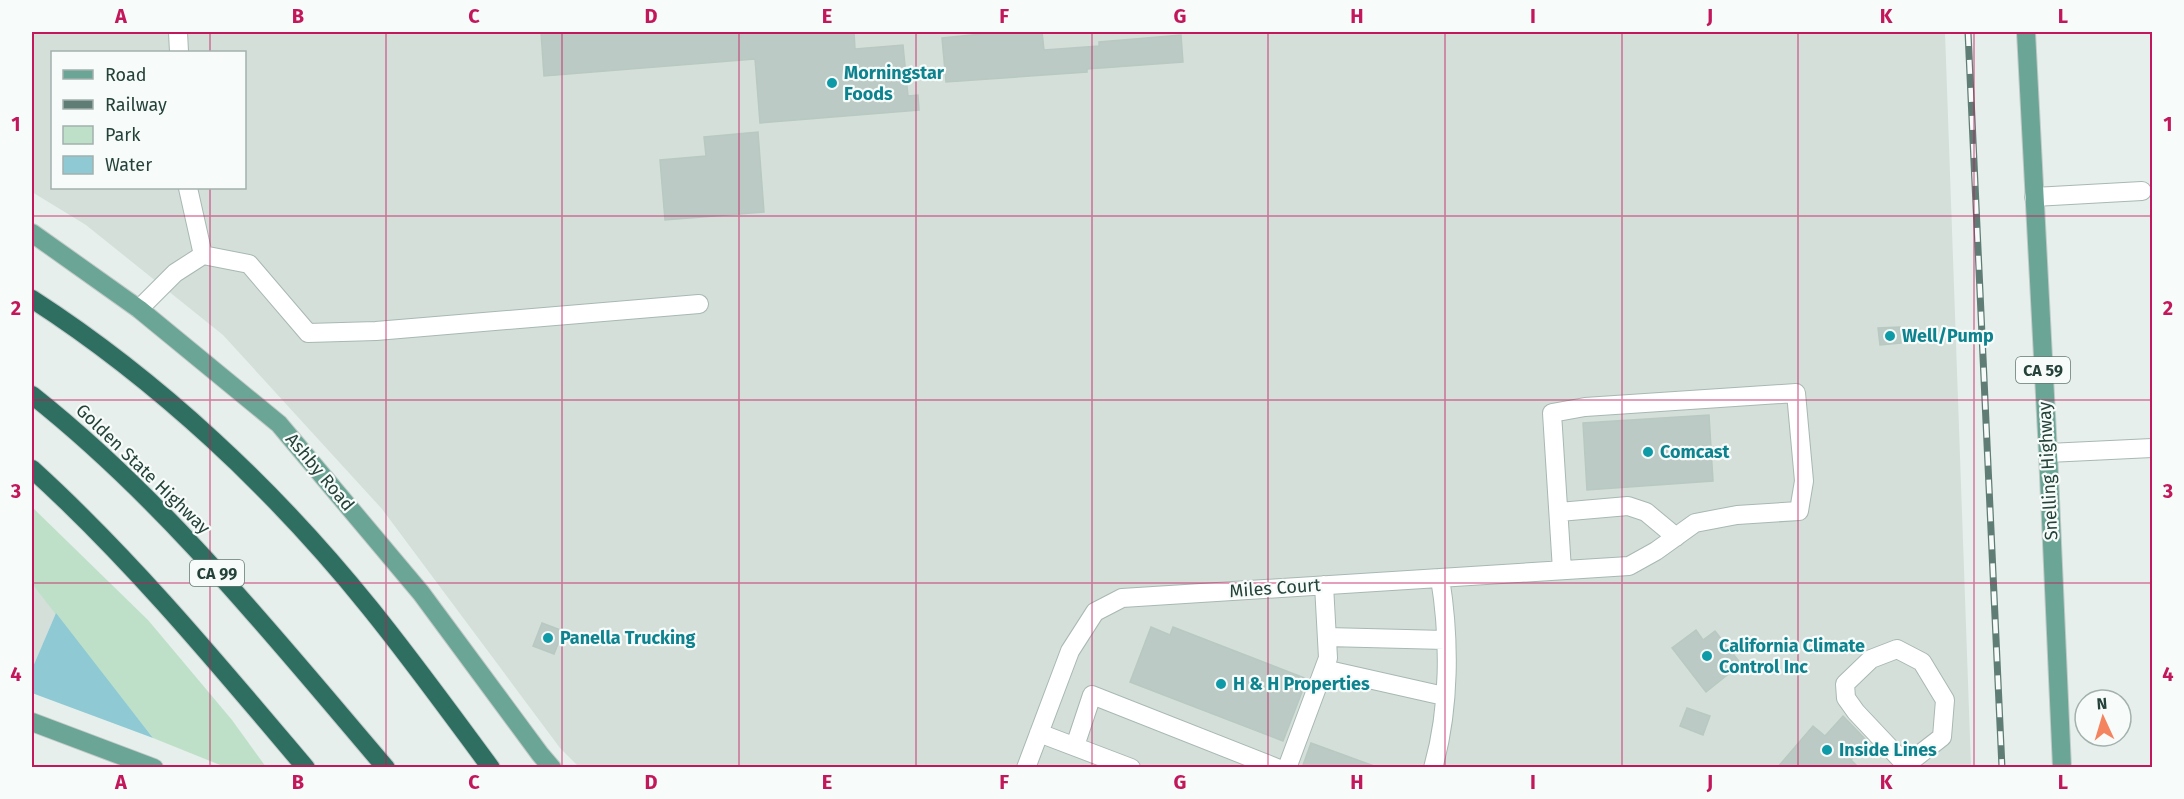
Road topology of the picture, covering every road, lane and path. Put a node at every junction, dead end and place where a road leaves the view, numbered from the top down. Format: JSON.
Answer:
{"nodes":[{"id":1,"x":178,"y":32,"type":"edge"},
{"id":2,"x":2026,"y":32,"type":"edge"},
{"id":3,"x":179,"y":51,"type":"edge"},
{"id":4,"x":188,"y":189,"type":"edge"},
{"id":5,"x":2142,"y":191,"type":"dead end"},
{"id":6,"x":2034,"y":197,"type":"junction"},
{"id":7,"x":32,"y":233,"type":"edge"},
{"id":8,"x":203,"y":255,"type":"junction"},
{"id":9,"x":32,"y":299,"type":"edge"},
{"id":10,"x":699,"y":304,"type":"dead end"},
{"id":11,"x":138,"y":309,"type":"junction"},
{"id":12,"x":32,"y":395,"type":"edge"},
{"id":13,"x":2152,"y":448,"type":"edge"},
{"id":14,"x":2048,"y":453,"type":"junction"},
{"id":15,"x":32,"y":469,"type":"edge"},
{"id":16,"x":1559,"y":512,"type":"junction"},
{"id":17,"x":1676,"y":537,"type":"junction"},
{"id":18,"x":1562,"y":570,"type":"junction"},
{"id":19,"x":1440,"y":578,"type":"junction"},
{"id":20,"x":1324,"y":585,"type":"junction"},
{"id":21,"x":1327,"y":637,"type":"junction"},
{"id":22,"x":1445,"y":640,"type":"junction"},
{"id":23,"x":1324,"y":669,"type":"junction"},
{"id":24,"x":1444,"y":696,"type":"junction"},
{"id":25,"x":32,"y":722,"type":"edge"},
{"id":26,"x":1039,"y":733,"type":"junction"},
{"id":27,"x":1075,"y":746,"type":"junction"},
{"id":28,"x":1904,"y":766,"type":"edge"},
{"id":29,"x":154,"y":768,"type":"edge"},
{"id":30,"x":306,"y":768,"type":"edge"},
{"id":31,"x":386,"y":768,"type":"edge"},
{"id":32,"x":491,"y":768,"type":"edge"},
{"id":33,"x":552,"y":768,"type":"edge"},
{"id":34,"x":1026,"y":768,"type":"edge"},
{"id":35,"x":1131,"y":768,"type":"edge"},
{"id":36,"x":1277,"y":768,"type":"edge"},
{"id":37,"x":1287,"y":768,"type":"edge"},
{"id":38,"x":1433,"y":768,"type":"edge"},
{"id":39,"x":2062,"y":768,"type":"edge"}],
"edges":[{"from":1,"to":3,"type":"street"},
{"from":2,"to":6,"type":"main road","name":"Snelling Highway","number":"CA 59"},
{"from":4,"to":8,"type":"street"},
{"from":5,"to":6,"type":"street"},
{"from":6,"to":14,"type":"main road","name":"Snelling Highway","number":"CA 59"},
{"from":7,"to":11,"type":"main road","name":"Ashby Road"},
{"from":8,"to":10,"type":"street"},
{"from":8,"to":11,"type":"street"},
{"from":9,"to":32,"type":"highway"},
{"from":11,"to":33,"type":"main road","name":"Ashby Road"},
{"from":12,"to":31,"type":"highway","name":"Golden State Highway","number":"CA 99"},
{"from":13,"to":14,"type":"street"},
{"from":14,"to":39,"type":"main road","name":"Snelling Highway","number":"CA 59"},
{"from":15,"to":30,"type":"highway"},
{"from":16,"to":17,"type":"street"},
{"from":16,"to":17,"type":"street"},
{"from":16,"to":18,"type":"street"},
{"from":17,"to":18,"type":"street","name":"Miles Court"},
{"from":18,"to":19,"type":"street","name":"Miles Court"},
{"from":19,"to":20,"type":"street","name":"Miles Court"},
{"from":19,"to":22,"type":"street"},
{"from":20,"to":21,"type":"street"},
{"from":20,"to":26,"type":"street","name":"Miles Court"},
{"from":21,"to":22,"type":"street"},
{"from":21,"to":23,"type":"street"},
{"from":22,"to":24,"type":"street"},
{"from":23,"to":24,"type":"street"},
{"from":23,"to":37,"type":"street"},
{"from":24,"to":38,"type":"street"},
{"from":25,"to":29,"type":"main road"},
{"from":26,"to":27,"type":"street"},
{"from":26,"to":34,"type":"street","name":"Miles Court"},
{"from":27,"to":35,"type":"street"},
{"from":27,"to":36,"type":"street"},
{"from":28,"to":28,"type":"street"}]}
